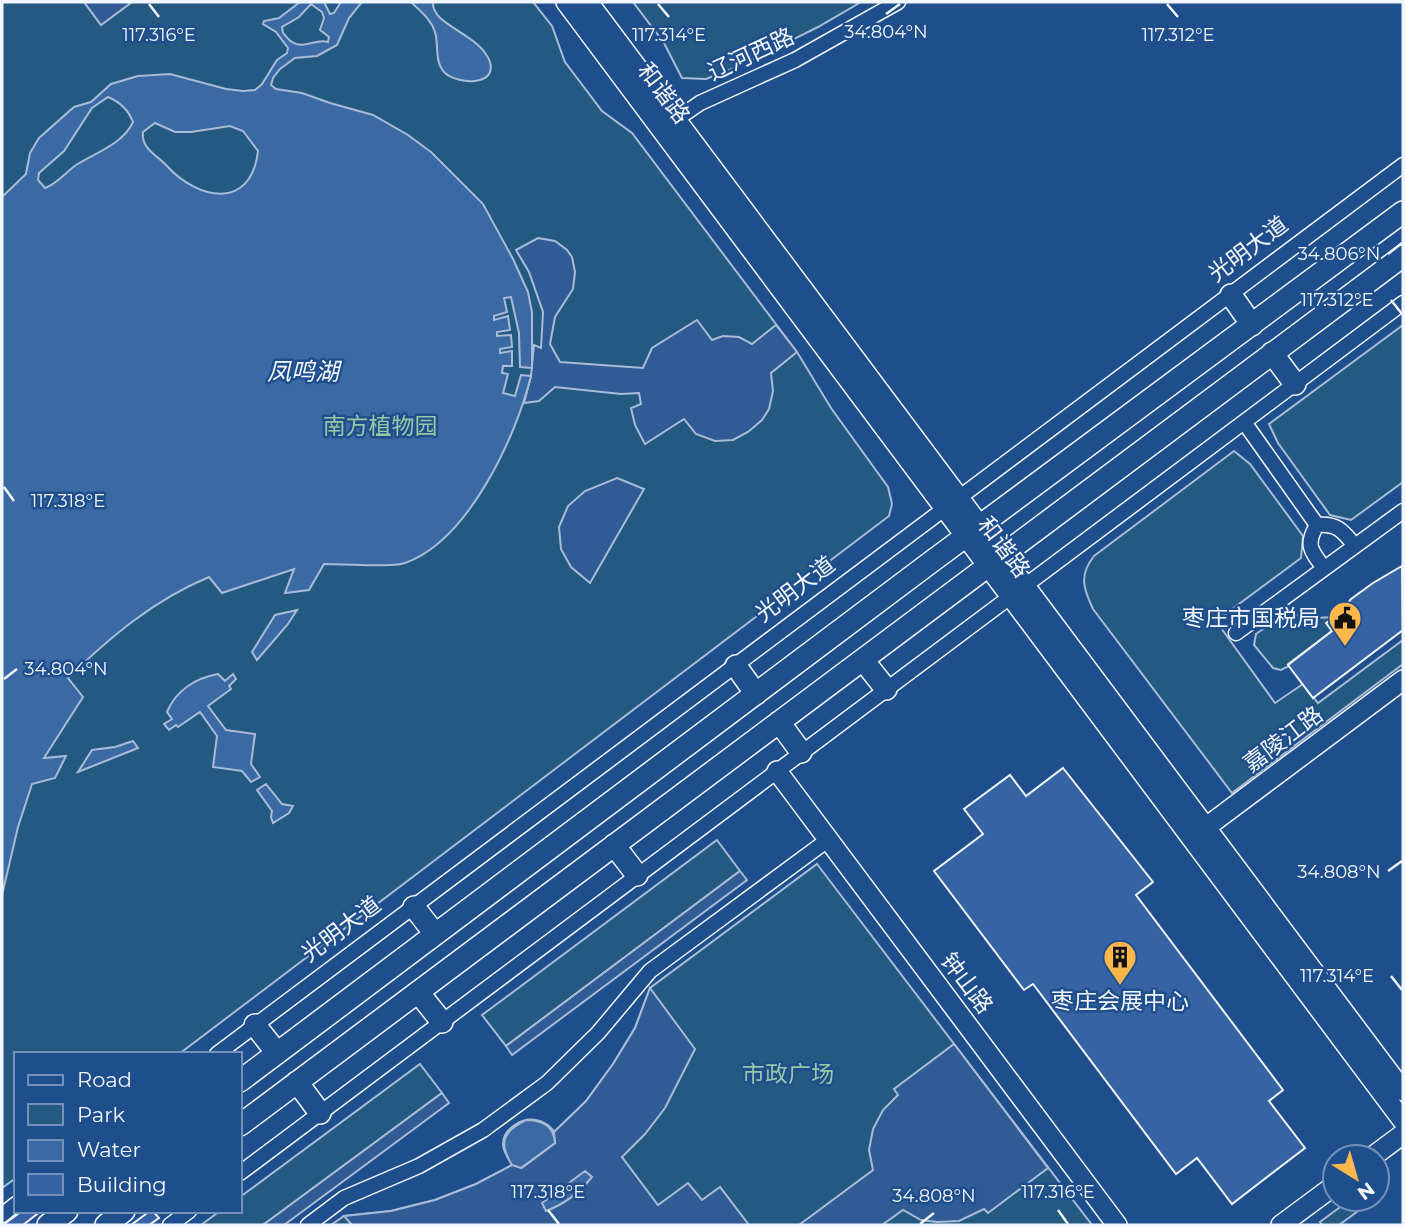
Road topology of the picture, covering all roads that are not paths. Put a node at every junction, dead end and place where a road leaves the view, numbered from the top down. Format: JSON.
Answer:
{"nodes":[{"id":1,"x":566,"y":2,"type":"edge"},
{"id":2,"x":588,"y":2,"type":"edge"},
{"id":3,"x":898,"y":2,"type":"edge"},
{"id":4,"x":669,"y":125,"type":"junction"},
{"id":5,"x":1403,"y":165,"type":"edge"},
{"id":6,"x":1403,"y":212,"type":"edge"},
{"id":7,"x":1403,"y":256,"type":"edge"},
{"id":8,"x":1231,"y":295,"type":"junction"},
{"id":9,"x":1403,"y":303,"type":"edge"},
{"id":10,"x":1252,"y":325,"type":"junction"},
{"id":11,"x":1272,"y":353,"type":"junction"},
{"id":12,"x":1295,"y":384,"type":"junction"},
{"id":13,"x":1244,"y":422,"type":"junction"},
{"id":14,"x":953,"y":504,"type":"junction"},
{"id":15,"x":1403,"y":510,"type":"edge"},
{"id":16,"x":1317,"y":525,"type":"junction"},
{"id":17,"x":973,"y":531,"type":"junction"},
{"id":18,"x":1355,"y":546,"type":"junction"},
{"id":19,"x":995,"y":560,"type":"junction"},
{"id":20,"x":1324,"y":568,"type":"junction"},
{"id":21,"x":1018,"y":591,"type":"junction"},
{"id":22,"x":1236,"y":633,"type":"dead end"},
{"id":23,"x":863,"y":660,"type":"junction"},
{"id":24,"x":736,"y":666,"type":"junction"},
{"id":25,"x":1403,"y":680,"type":"edge"},
{"id":26,"x":886,"y":690,"type":"junction"},
{"id":27,"x":756,"y":694,"type":"junction"},
{"id":28,"x":779,"y":722,"type":"junction"},
{"id":29,"x":801,"y":752,"type":"junction"},
{"id":30,"x":777,"y":771,"type":"junction"},
{"id":31,"x":1199,"y":833,"type":"junction"},
{"id":32,"x":829,"y":839,"type":"junction"},
{"id":33,"x":614,"y":845,"type":"junction"},
{"id":34,"x":637,"y":875,"type":"junction"},
{"id":35,"x":414,"y":906,"type":"junction"},
{"id":36,"x":435,"y":934,"type":"junction"},
{"id":37,"x":418,"y":992,"type":"junction"},
{"id":38,"x":442,"y":1022,"type":"junction"},
{"id":39,"x":255,"y":1026,"type":"junction"},
{"id":40,"x":220,"y":1052,"type":"edge"},
{"id":41,"x":277,"y":1053,"type":"junction"},
{"id":42,"x":242,"y":1079,"type":"edge"},
{"id":43,"x":297,"y":1082,"type":"junction"},
{"id":44,"x":1403,"y":1091,"type":"edge"},
{"id":45,"x":320,"y":1113,"type":"junction"},
{"id":46,"x":1403,"y":1121,"type":"edge"},
{"id":47,"x":242,"y":1123,"type":"edge"},
{"id":48,"x":242,"y":1172,"type":"edge"},
{"id":49,"x":1321,"y":1195,"type":"edge"},
{"id":50,"x":64,"y":1213,"type":"edge"},
{"id":51,"x":121,"y":1213,"type":"edge"},
{"id":52,"x":186,"y":1213,"type":"edge"},
{"id":53,"x":48,"y":1225,"type":"edge"},
{"id":54,"x":106,"y":1225,"type":"edge"},
{"id":55,"x":170,"y":1225,"type":"edge"},
{"id":56,"x":308,"y":1225,"type":"edge"},
{"id":57,"x":1117,"y":1225,"type":"edge"},
{"id":58,"x":1281,"y":1225,"type":"edge"}],
"edges":[{"from":1,"to":4,"type":"main road","name":"和谐路"},
{"from":2,"to":4,"type":"main road","name":"和谐路"},
{"from":3,"to":4,"type":"street","name":"辽河西路"},
{"from":4,"to":14,"type":"main road","name":"和谐路"},
{"from":5,"to":8,"type":"street","name":"光明大道"},
{"from":6,"to":10,"type":"main road"},
{"from":7,"to":11,"type":"main road"},
{"from":8,"to":10,"type":"main road"},
{"from":8,"to":14,"type":"street","name":"光明大道"},
{"from":9,"to":12,"type":"street"},
{"from":10,"to":17,"type":"main road"},
{"from":11,"to":12,"type":"main road"},
{"from":11,"to":19,"type":"main road"},
{"from":12,"to":13,"type":"street"},
{"from":13,"to":16,"type":"street"},
{"from":13,"to":21,"type":"street"},
{"from":14,"to":17,"type":"main road","name":"和谐路"},
{"from":14,"to":24,"type":"street","name":"光明大道"},
{"from":15,"to":18,"type":"street"},
{"from":16,"to":18,"type":"street"},
{"from":16,"to":20,"type":"street"},
{"from":17,"to":19,"type":"main road","name":"和谐路"},
{"from":17,"to":27,"type":"main road"},
{"from":18,"to":20,"type":"street"},
{"from":19,"to":21,"type":"main road","name":"和谐路"},
{"from":19,"to":23,"type":"main road"},
{"from":20,"to":22,"type":"street"},
{"from":21,"to":26,"type":"street"},
{"from":21,"to":31,"type":"main road","name":"和谐路"},
{"from":23,"to":26,"type":"main road"},
{"from":23,"to":28,"type":"main road"},
{"from":24,"to":27,"type":"main road"},
{"from":24,"to":35,"type":"street","name":"光明大道"},
{"from":25,"to":31,"type":"main road","name":"嘉陵江路"},
{"from":26,"to":29,"type":"street"},
{"from":27,"to":36,"type":"main road"},
{"from":28,"to":29,"type":"main road"},
{"from":28,"to":33,"type":"main road"},
{"from":29,"to":30,"type":"street"},
{"from":30,"to":32,"type":"main road","name":"钟山路"},
{"from":30,"to":34,"type":"street"},
{"from":31,"to":44,"type":"main road","name":"和谐路"},
{"from":31,"to":46,"type":"main road","name":"和谐路"},
{"from":32,"to":56,"type":"street"},
{"from":32,"to":57,"type":"main road","name":"钟山路"},
{"from":33,"to":34,"type":"main road"},
{"from":33,"to":37,"type":"main road"},
{"from":34,"to":38,"type":"street"},
{"from":35,"to":36,"type":"main road"},
{"from":35,"to":39,"type":"street","name":"光明大道"},
{"from":36,"to":41,"type":"main road"},
{"from":37,"to":38,"type":"main road"},
{"from":37,"to":43,"type":"main road"},
{"from":38,"to":45,"type":"street"},
{"from":39,"to":40,"type":"street","name":"光明大道"},
{"from":39,"to":41,"type":"main road"},
{"from":41,"to":42,"type":"main road"},
{"from":43,"to":45,"type":"main road"},
{"from":43,"to":47,"type":"main road"},
{"from":45,"to":48,"type":"street"},
{"from":49,"to":58,"type":"main road"},
{"from":50,"to":53,"type":"main road"},
{"from":51,"to":54,"type":"main road"},
{"from":52,"to":55,"type":"street"}]}
